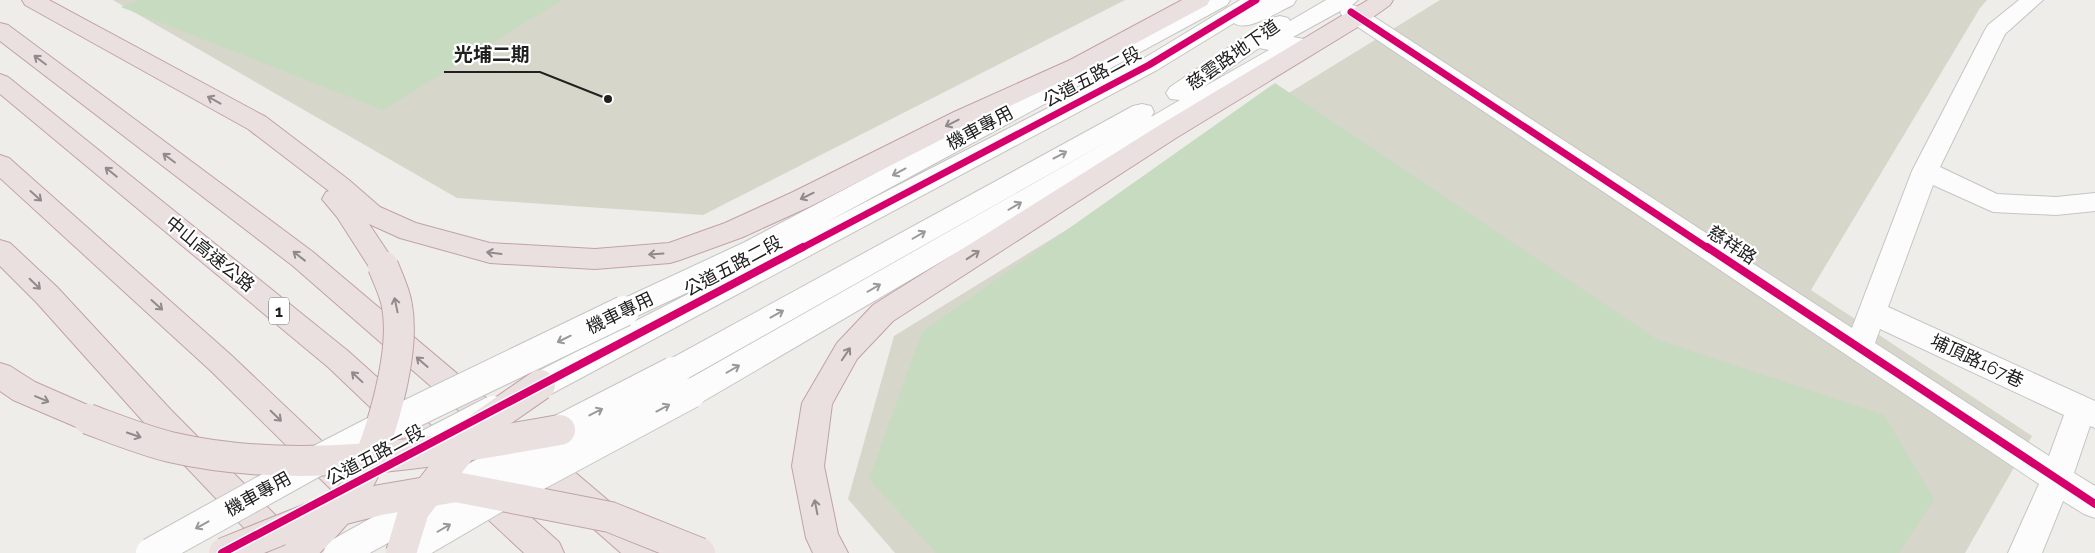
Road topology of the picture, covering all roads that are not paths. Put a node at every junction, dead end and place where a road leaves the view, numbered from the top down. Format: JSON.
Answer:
{"nodes":[{"id":1,"x":33,"y":0,"type":"edge"},
{"id":2,"x":1199,"y":0,"type":"edge"},
{"id":3,"x":1219,"y":0,"type":"edge"},
{"id":4,"x":1256,"y":0,"type":"edge"},
{"id":5,"x":1285,"y":0,"type":"edge"},
{"id":6,"x":1313,"y":0,"type":"edge"},
{"id":7,"x":1382,"y":0,"type":"edge"},
{"id":8,"x":2032,"y":0,"type":"edge"},
{"id":9,"x":1357,"y":7,"type":"edge"},
{"id":10,"x":0,"y":30,"type":"edge"},
{"id":11,"x":1149,"y":65,"type":"junction"},
{"id":12,"x":0,"y":82,"type":"edge"},
{"id":13,"x":1178,"y":93,"type":"junction"},
{"id":14,"x":257,"y":124,"type":"junction"},
{"id":15,"x":0,"y":164,"type":"edge"},
{"id":16,"x":1925,"y":171,"type":"junction"},
{"id":17,"x":2095,"y":202,"type":"edge"},
{"id":18,"x":0,"y":250,"type":"edge"},
{"id":19,"x":1873,"y":313,"type":"junction"},
{"id":20,"x":632,"y":321,"type":"junction"},
{"id":21,"x":1859,"y":347,"type":"junction"},
{"id":22,"x":0,"y":375,"type":"edge"},
{"id":23,"x":682,"y":382,"type":"junction"},
{"id":24,"x":540,"y":386,"type":"junction"},
{"id":25,"x":2088,"y":412,"type":"edge"},
{"id":26,"x":379,"y":429,"type":"junction"},
{"id":27,"x":560,"y":430,"type":"junction"},
{"id":28,"x":462,"y":448,"type":"junction"},
{"id":29,"x":410,"y":454,"type":"junction"},
{"id":30,"x":315,"y":462,"type":"junction"},
{"id":31,"x":364,"y":469,"type":"junction"},
{"id":32,"x":2057,"y":478,"type":"junction"},
{"id":33,"x":502,"y":495,"type":"junction"},
{"id":34,"x":433,"y":496,"type":"junction"},
{"id":35,"x":2095,"y":504,"type":"edge"},
{"id":36,"x":339,"y":511,"type":"junction"},
{"id":37,"x":151,"y":553,"type":"edge"},
{"id":38,"x":223,"y":553,"type":"edge"},
{"id":39,"x":290,"y":553,"type":"edge"},
{"id":40,"x":298,"y":553,"type":"edge"},
{"id":41,"x":339,"y":553,"type":"edge"},
{"id":42,"x":401,"y":553,"type":"edge"},
{"id":43,"x":419,"y":553,"type":"edge"},
{"id":44,"x":547,"y":553,"type":"edge"},
{"id":45,"x":645,"y":553,"type":"edge"},
{"id":46,"x":700,"y":553,"type":"edge"},
{"id":47,"x":831,"y":553,"type":"edge"},
{"id":48,"x":2025,"y":553,"type":"edge"}],
"edges":[{"from":14,"to":1,"type":"highway","one_way":true},
{"from":2,"to":14,"type":"highway","one_way":true},
{"from":3,"to":20,"type":"street","name":"機車專用","one_way":true},
{"from":4,"to":11,"type":"street","name":"公道五路二段"},
{"from":5,"to":11,"type":"street","name":"慈雲路地下道"},
{"from":6,"to":13,"type":"street","name":"慈雲路地下道"},
{"from":7,"to":9,"type":"highway"},
{"from":8,"to":16,"type":"street"},
{"from":9,"to":13,"type":"street"},
{"from":9,"to":21,"type":"street","name":"慈祥路"},
{"from":23,"to":9,"type":"street","one_way":true},
{"from":47,"to":9,"type":"highway","one_way":true},
{"from":45,"to":10,"type":"highway","one_way":true},
{"from":11,"to":20,"type":"street","name":"公道五路二段"},
{"from":44,"to":12,"type":"highway","name":"中山高速公路","number":"1","one_way":true},
{"from":23,"to":13,"type":"street","one_way":true},
{"from":26,"to":14,"type":"highway","one_way":true,"bridge":true},
{"from":15,"to":43,"type":"highway","one_way":true},
{"from":16,"to":17,"type":"street"},
{"from":16,"to":19,"type":"street"},
{"from":18,"to":39,"type":"highway","one_way":true},
{"from":19,"to":21,"type":"street"},
{"from":19,"to":25,"type":"street","name":"埔頂路167巷"},
{"from":20,"to":24,"type":"street","name":"公道五路二段"},
{"from":20,"to":26,"type":"street","name":"機車專用","one_way":true,"bridge":true},
{"from":21,"to":32,"type":"street","name":"慈祥路"},
{"from":22,"to":30,"type":"highway","one_way":true,"bridge":true},
{"from":27,"to":23,"type":"street","one_way":true,"bridge":true},
{"from":33,"to":23,"type":"street","one_way":true,"bridge":true},
{"from":24,"to":28,"type":"highway","bridge":true},
{"from":24,"to":29,"type":"street","name":"公道五路二段","bridge":true},
{"from":25,"to":32,"type":"street","name":"埔頂路167巷"},
{"from":26,"to":30,"type":"street","name":"機車專用","bridge":true},
{"from":26,"to":31,"type":"highway","bridge":true},
{"from":27,"to":28,"type":"highway","bridge":true},
{"from":27,"to":34,"type":"street","bridge":true},
{"from":28,"to":29,"type":"highway","bridge":true},
{"from":28,"to":34,"type":"highway","bridge":true},
{"from":29,"to":31,"type":"street","name":"公道五路二段","bridge":true},
{"from":30,"to":31,"type":"highway","bridge":true},
{"from":30,"to":37,"type":"street","name":"機車專用","one_way":true,"bridge":true},
{"from":31,"to":36,"type":"highway","bridge":true},
{"from":31,"to":38,"type":"street","name":"公道五路二段","bridge":true},
{"from":32,"to":35,"type":"street","name":"慈祥路"},
{"from":32,"to":48,"type":"street","name":"埔頂路167巷"},
{"from":33,"to":34,"type":"highway","bridge":true},
{"from":42,"to":33,"type":"street","one_way":true,"bridge":true},
{"from":33,"to":46,"type":"highway","bridge":true},
{"from":34,"to":36,"type":"highway","bridge":true},
{"from":34,"to":41,"type":"street","bridge":true},
{"from":34,"to":42,"type":"highway","bridge":true},
{"from":36,"to":38,"type":"highway","bridge":true},
{"from":36,"to":40,"type":"highway","bridge":true}]}
